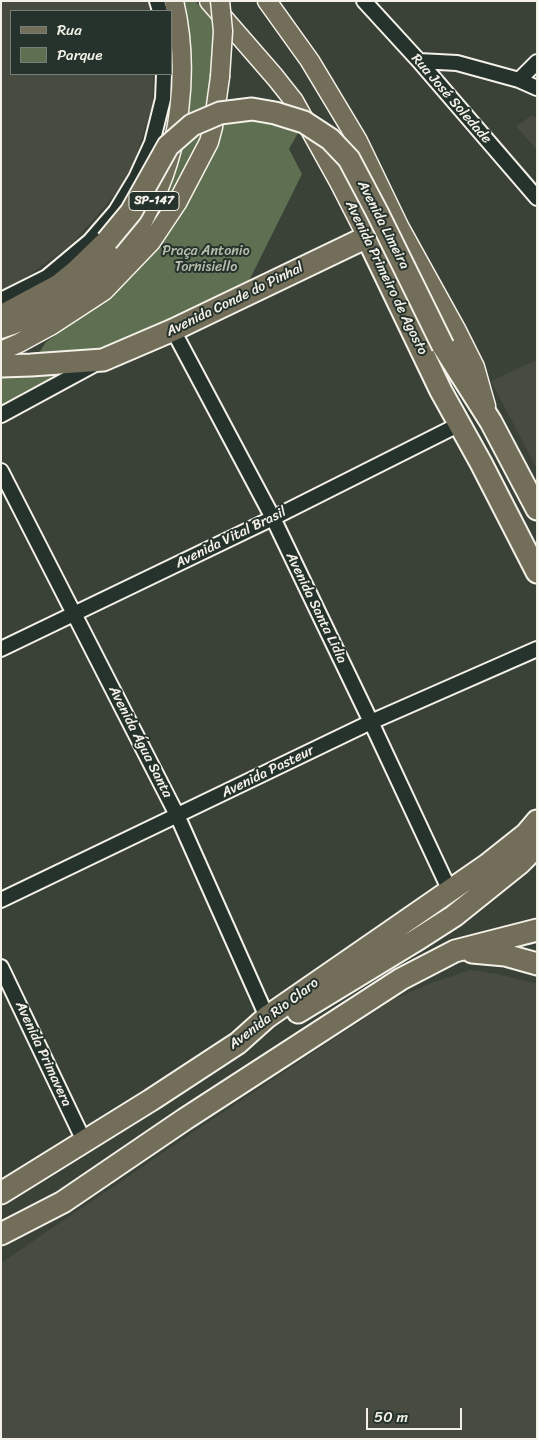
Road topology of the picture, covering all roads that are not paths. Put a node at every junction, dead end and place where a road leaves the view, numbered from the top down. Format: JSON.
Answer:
{"nodes":[{"id":1,"x":174,"y":1,"type":"edge"},
{"id":2,"x":209,"y":1,"type":"edge"},
{"id":3,"x":220,"y":1,"type":"edge"},
{"id":4,"x":267,"y":1,"type":"edge"},
{"id":5,"x":364,"y":1,"type":"edge"},
{"id":6,"x":419,"y":61,"type":"junction"},
{"id":7,"x":537,"y":62,"type":"edge"},
{"id":8,"x":164,"y":75,"type":"edge"},
{"id":9,"x":519,"y":80,"type":"junction"},
{"id":10,"x":537,"y":88,"type":"edge"},
{"id":11,"x":537,"y":198,"type":"edge"},
{"id":12,"x":367,"y":237,"type":"junction"},
{"id":13,"x":1,"y":300,"type":"edge"},
{"id":14,"x":1,"y":316,"type":"edge"},
{"id":15,"x":1,"y":329,"type":"edge"},
{"id":16,"x":173,"y":330,"type":"junction"},
{"id":17,"x":1,"y":351,"type":"edge"},
{"id":18,"x":103,"y":360,"type":"junction"},
{"id":19,"x":1,"y":366,"type":"edge"},
{"id":20,"x":1,"y":415,"type":"edge"},
{"id":21,"x":491,"y":422,"type":"junction"},
{"id":22,"x":460,"y":424,"type":"junction"},
{"id":23,"x":1,"y":471,"type":"edge"},
{"id":24,"x":537,"y":508,"type":"edge"},
{"id":25,"x":273,"y":518,"type":"junction"},
{"id":26,"x":537,"y":572,"type":"edge"},
{"id":27,"x":74,"y":614,"type":"junction"},
{"id":28,"x":537,"y":649,"type":"edge"},
{"id":29,"x":1,"y":650,"type":"edge"},
{"id":30,"x":371,"y":722,"type":"junction"},
{"id":31,"x":177,"y":815,"type":"junction"},
{"id":32,"x":537,"y":821,"type":"edge"},
{"id":33,"x":537,"y":846,"type":"edge"},
{"id":34,"x":450,"y":891,"type":"junction"},
{"id":35,"x":1,"y":900,"type":"edge"},
{"id":36,"x":536,"y":930,"type":"edge"},
{"id":37,"x":455,"y":951,"type":"junction"},
{"id":38,"x":537,"y":964,"type":"edge"},
{"id":39,"x":1,"y":967,"type":"edge"},
{"id":40,"x":267,"y":1017,"type":"junction"},
{"id":41,"x":238,"y":1043,"type":"junction"},
{"id":42,"x":84,"y":1141,"type":"junction"},
{"id":43,"x":1,"y":1193,"type":"edge"},
{"id":44,"x":1,"y":1234,"type":"edge"}],
"edges":[{"from":1,"to":15,"type":"main road","number":"SP-147"},
{"from":2,"to":12,"type":"main road","name":"Avenida Primeiro de Agosto"},
{"from":3,"to":17,"type":"main road","number":"SP-147","bridge":true},
{"from":4,"to":21,"type":"main road"},
{"from":5,"to":6,"type":"street","name":"Rua José Soledade"},
{"from":6,"to":9,"type":"street"},
{"from":6,"to":11,"type":"street","name":"Rua José Soledade"},
{"from":7,"to":9,"type":"street"},
{"from":8,"to":13,"type":"street"},
{"from":9,"to":10,"type":"street"},
{"from":12,"to":16,"type":"highway","name":"Avenida Conde do Pinhal"},
{"from":12,"to":22,"type":"highway","name":"Avenida Primeiro de Agosto"},
{"from":14,"to":21,"type":"highway","name":"Avenida Limeira","bridge":true},
{"from":16,"to":18,"type":"highway","name":"Avenida Conde do Pinhal"},
{"from":16,"to":25,"type":"street","name":"Avenida Santa Lidia"},
{"from":18,"to":19,"type":"highway","name":"Avenida Conde do Pinhal"},
{"from":18,"to":20,"type":"street","name":"Avenida Conde do Pinhal"},
{"from":21,"to":24,"type":"highway"},
{"from":22,"to":25,"type":"street","name":"Avenida Vital Brasil"},
{"from":22,"to":26,"type":"highway","name":"Avenida Primeiro de Agosto"},
{"from":23,"to":27,"type":"street","name":"Avenida Água Santa"},
{"from":25,"to":27,"type":"street","name":"Avenida Vital Brasil"},
{"from":25,"to":30,"type":"street","name":"Avenida Santa Lidia"},
{"from":27,"to":29,"type":"street","name":"Avenida Vital Brasil"},
{"from":27,"to":31,"type":"street","name":"Avenida Água Santa"},
{"from":28,"to":30,"type":"street","name":"Avenida Pasteur"},
{"from":30,"to":31,"type":"street","name":"Avenida Pasteur"},
{"from":30,"to":34,"type":"street","name":"Avenida Santa Lidia"},
{"from":31,"to":35,"type":"street","name":"Avenida Pasteur"},
{"from":31,"to":40,"type":"street","name":"Avenida Água Santa"},
{"from":32,"to":34,"type":"highway","name":"Avenida Rio Claro"},
{"from":33,"to":41,"type":"highway"},
{"from":34,"to":40,"type":"highway","name":"Avenida Rio Claro"},
{"from":36,"to":37,"type":"highway"},
{"from":37,"to":38,"type":"highway"},
{"from":37,"to":44,"type":"highway"},
{"from":39,"to":42,"type":"street","name":"Avenida Primavera"},
{"from":40,"to":41,"type":"highway","name":"Avenida Rio Claro"},
{"from":41,"to":42,"type":"highway","name":"Avenida Rio Claro"},
{"from":42,"to":43,"type":"highway","name":"Avenida Rio Claro"}]}
